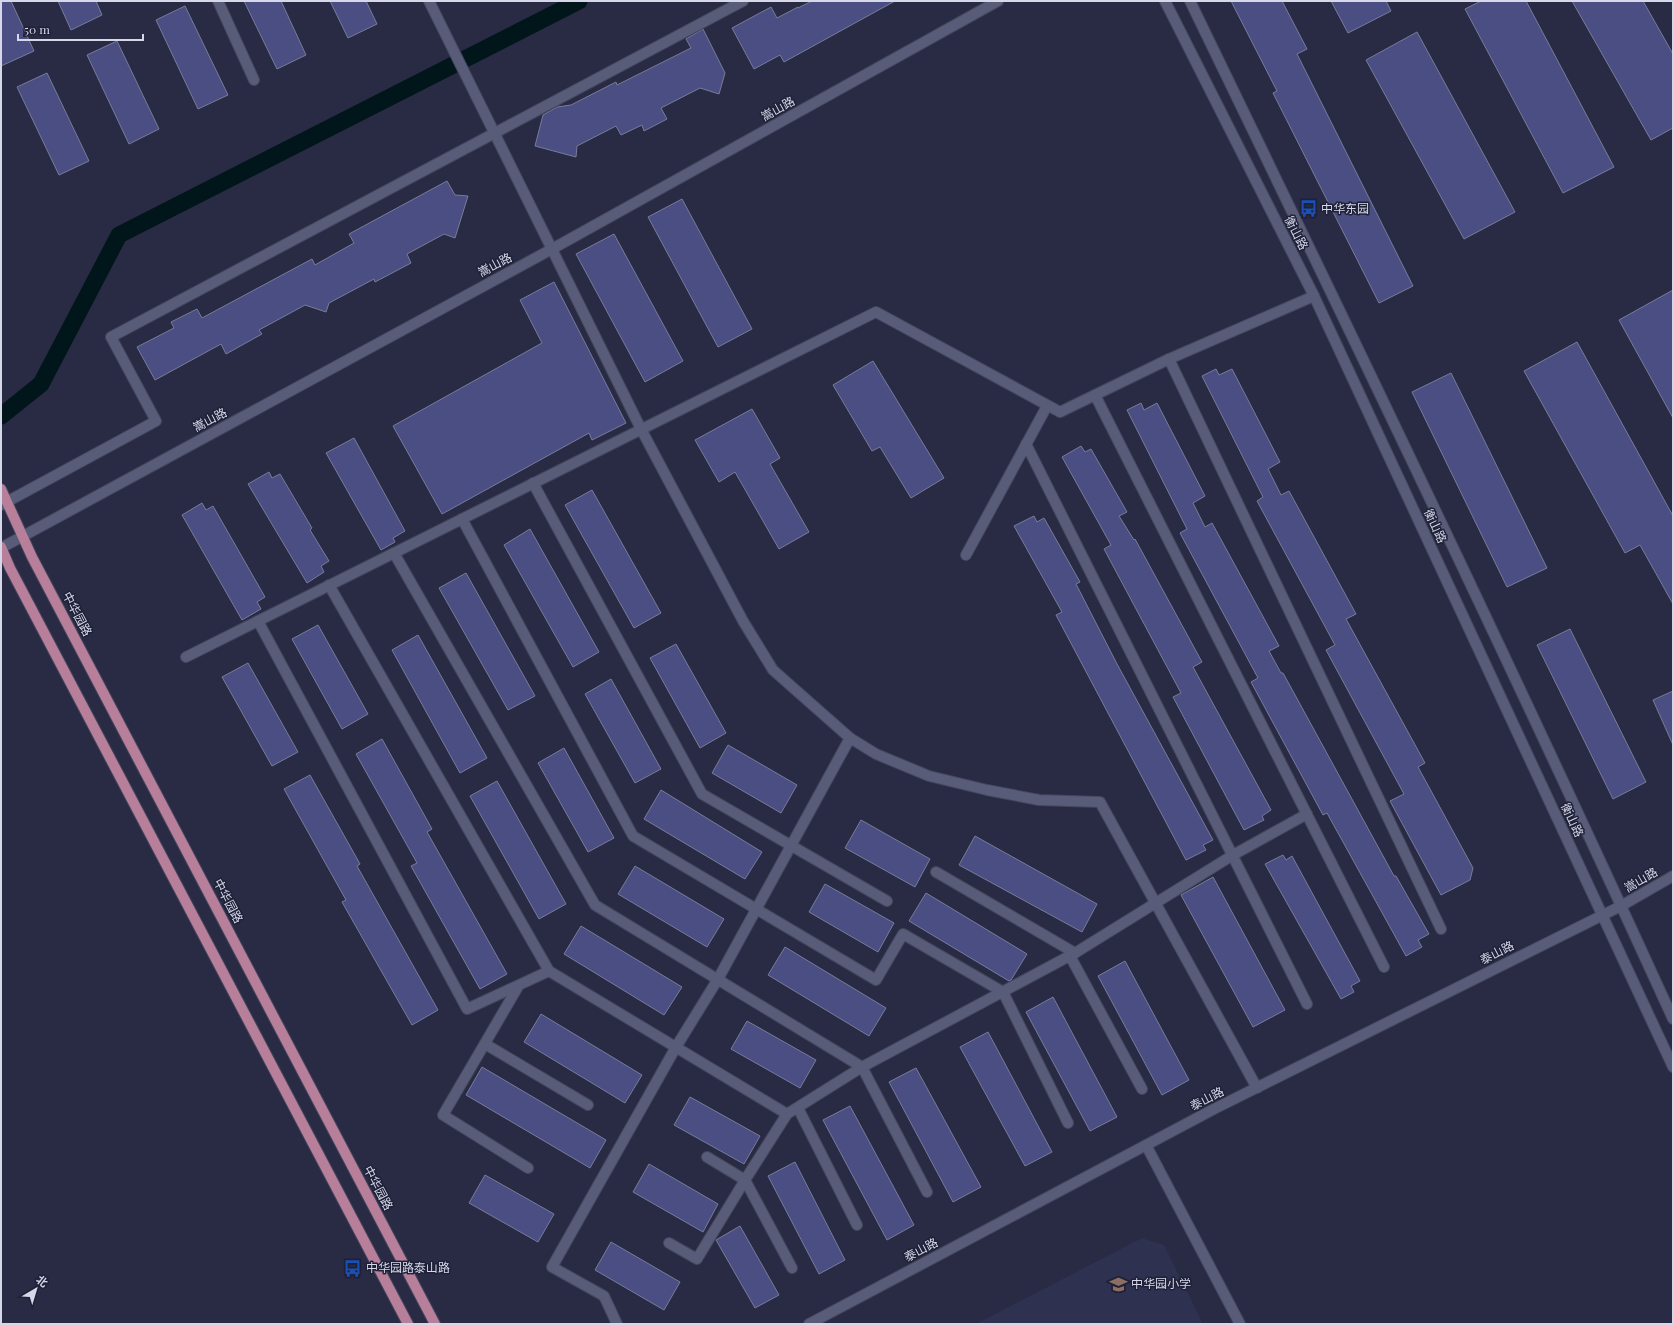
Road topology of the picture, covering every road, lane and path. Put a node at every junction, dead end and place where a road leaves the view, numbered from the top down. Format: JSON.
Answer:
{"nodes":[{"id":1,"x":218,"y":1,"type":"edge"},
{"id":2,"x":429,"y":1,"type":"edge"},
{"id":3,"x":743,"y":1,"type":"edge"},
{"id":4,"x":998,"y":1,"type":"edge"},
{"id":5,"x":1165,"y":1,"type":"edge"},
{"id":6,"x":1190,"y":1,"type":"edge"},
{"id":7,"x":254,"y":80,"type":"dead end"},
{"id":8,"x":495,"y":133,"type":"junction"},
{"id":9,"x":552,"y":249,"type":"junction"},
{"id":10,"x":1314,"y":296,"type":"junction"},
{"id":11,"x":1169,"y":359,"type":"junction"},
{"id":12,"x":1095,"y":395,"type":"junction"},
{"id":13,"x":1047,"y":406,"type":"junction"},
{"id":14,"x":641,"y":429,"type":"junction"},
{"id":15,"x":1026,"y":444,"type":"junction"},
{"id":16,"x":533,"y":483,"type":"junction"},
{"id":17,"x":1,"y":489,"type":"edge"},
{"id":18,"x":4,"y":503,"type":"edge"},
{"id":19,"x":462,"y":519,"type":"junction"},
{"id":20,"x":22,"y":536,"type":"junction"},
{"id":21,"x":1,"y":547,"type":"edge"},
{"id":22,"x":394,"y":553,"type":"junction"},
{"id":23,"x":966,"y":555,"type":"dead end"},
{"id":24,"x":329,"y":585,"type":"junction"},
{"id":25,"x":258,"y":621,"type":"junction"},
{"id":26,"x":186,"y":656,"type":"dead end"},
{"id":27,"x":850,"y":738,"type":"junction"},
{"id":28,"x":1307,"y":814,"type":"junction"},
{"id":29,"x":791,"y":846,"type":"junction"},
{"id":30,"x":1232,"y":855,"type":"junction"},
{"id":31,"x":936,"y":872,"type":"dead end"},
{"id":32,"x":1673,"y":876,"type":"edge"},
{"id":33,"x":887,"y":901,"type":"dead end"},
{"id":34,"x":1156,"y":902,"type":"junction"},
{"id":35,"x":1622,"y":906,"type":"junction"},
{"id":36,"x":756,"y":908,"type":"junction"},
{"id":37,"x":1603,"y":915,"type":"junction"},
{"id":38,"x":1441,"y":929,"type":"dead end"},
{"id":39,"x":1073,"y":954,"type":"junction"},
{"id":40,"x":1384,"y":967,"type":"dead end"},
{"id":41,"x":549,"y":971,"type":"junction"},
{"id":42,"x":718,"y":979,"type":"junction"},
{"id":43,"x":519,"y":985,"type":"junction"},
{"id":44,"x":1003,"y":992,"type":"junction"},
{"id":45,"x":1307,"y":1004,"type":"dead end"},
{"id":46,"x":1673,"y":1019,"type":"edge"},
{"id":47,"x":485,"y":1044,"type":"junction"},
{"id":48,"x":676,"y":1047,"type":"junction"},
{"id":49,"x":862,"y":1067,"type":"junction"},
{"id":50,"x":1673,"y":1067,"type":"edge"},
{"id":51,"x":1257,"y":1088,"type":"junction"},
{"id":52,"x":1142,"y":1090,"type":"dead end"},
{"id":53,"x":588,"y":1105,"type":"dead end"},
{"id":54,"x":798,"y":1108,"type":"junction"},
{"id":55,"x":787,"y":1114,"type":"junction"},
{"id":56,"x":1068,"y":1123,"type":"dead end"},
{"id":57,"x":1146,"y":1146,"type":"junction"},
{"id":58,"x":707,"y":1156,"type":"dead end"},
{"id":59,"x":528,"y":1168,"type":"dead end"},
{"id":60,"x":745,"y":1180,"type":"junction"},
{"id":61,"x":927,"y":1192,"type":"dead end"},
{"id":62,"x":857,"y":1225,"type":"dead end"},
{"id":63,"x":669,"y":1243,"type":"dead end"},
{"id":64,"x":792,"y":1268,"type":"dead end"},
{"id":65,"x":408,"y":1324,"type":"edge"},
{"id":66,"x":435,"y":1324,"type":"edge"},
{"id":67,"x":617,"y":1324,"type":"edge"},
{"id":68,"x":810,"y":1324,"type":"edge"},
{"id":69,"x":1240,"y":1324,"type":"edge"}],
"edges":[{"from":1,"to":7,"type":"street"},
{"from":2,"to":8,"type":"street"},
{"from":3,"to":8,"type":"street"},
{"from":4,"to":9,"type":"street","name":"嵩山路"},
{"from":5,"to":10,"type":"street","name":"衡山路"},
{"from":6,"to":35,"type":"street","name":"衡山路"},
{"from":8,"to":9,"type":"street"},
{"from":8,"to":18,"type":"street"},
{"from":9,"to":14,"type":"street"},
{"from":9,"to":20,"type":"street","name":"嵩山路"},
{"from":10,"to":11,"type":"street"},
{"from":10,"to":37,"type":"street","name":"衡山路"},
{"from":11,"to":12,"type":"street"},
{"from":11,"to":38,"type":"street"},
{"from":12,"to":13,"type":"street"},
{"from":12,"to":28,"type":"street"},
{"from":13,"to":14,"type":"street"},
{"from":13,"to":15,"type":"street"},
{"from":14,"to":16,"type":"street"},
{"from":14,"to":27,"type":"street"},
{"from":15,"to":23,"type":"street"},
{"from":15,"to":30,"type":"street"},
{"from":16,"to":19,"type":"street"},
{"from":16,"to":29,"type":"street"},
{"from":17,"to":18,"type":"main road","name":"中华园路"},
{"from":18,"to":20,"type":"main road","name":"中华园路"},
{"from":19,"to":22,"type":"street"},
{"from":19,"to":36,"type":"street"},
{"from":20,"to":21,"type":"street","name":"嵩山路"},
{"from":20,"to":66,"type":"main road","name":"中华园路"},
{"from":21,"to":65,"type":"main road"},
{"from":22,"to":24,"type":"street"},
{"from":22,"to":42,"type":"street"},
{"from":24,"to":25,"type":"street"},
{"from":24,"to":41,"type":"street"},
{"from":25,"to":26,"type":"street"},
{"from":25,"to":43,"type":"street"},
{"from":27,"to":29,"type":"street"},
{"from":27,"to":34,"type":"street"},
{"from":28,"to":30,"type":"street"},
{"from":28,"to":40,"type":"street"},
{"from":29,"to":33,"type":"street"},
{"from":29,"to":36,"type":"street"},
{"from":30,"to":34,"type":"street"},
{"from":30,"to":45,"type":"street"},
{"from":31,"to":39,"type":"street"},
{"from":32,"to":35,"type":"street","name":"嵩山路"},
{"from":34,"to":39,"type":"street"},
{"from":34,"to":51,"type":"street"},
{"from":35,"to":37,"type":"street","name":"泰山路"},
{"from":35,"to":46,"type":"street","name":"衡山路"},
{"from":36,"to":42,"type":"street"},
{"from":36,"to":44,"type":"street"},
{"from":37,"to":50,"type":"street","name":"衡山路"},
{"from":37,"to":51,"type":"street","name":"泰山路"},
{"from":39,"to":44,"type":"street"},
{"from":39,"to":52,"type":"street"},
{"from":41,"to":43,"type":"street"},
{"from":41,"to":48,"type":"street"},
{"from":42,"to":48,"type":"street"},
{"from":42,"to":49,"type":"street"},
{"from":43,"to":47,"type":"street"},
{"from":44,"to":49,"type":"street"},
{"from":44,"to":56,"type":"street"},
{"from":47,"to":53,"type":"street"},
{"from":47,"to":59,"type":"street"},
{"from":48,"to":55,"type":"street"},
{"from":48,"to":67,"type":"street"},
{"from":49,"to":54,"type":"street"},
{"from":49,"to":61,"type":"street"},
{"from":51,"to":57,"type":"street","name":"泰山路"},
{"from":54,"to":55,"type":"street"},
{"from":54,"to":62,"type":"street"},
{"from":55,"to":60,"type":"street"},
{"from":57,"to":68,"type":"street","name":"泰山路"},
{"from":57,"to":69,"type":"street"},
{"from":58,"to":60,"type":"street"},
{"from":60,"to":63,"type":"street"},
{"from":60,"to":64,"type":"street"}]}
